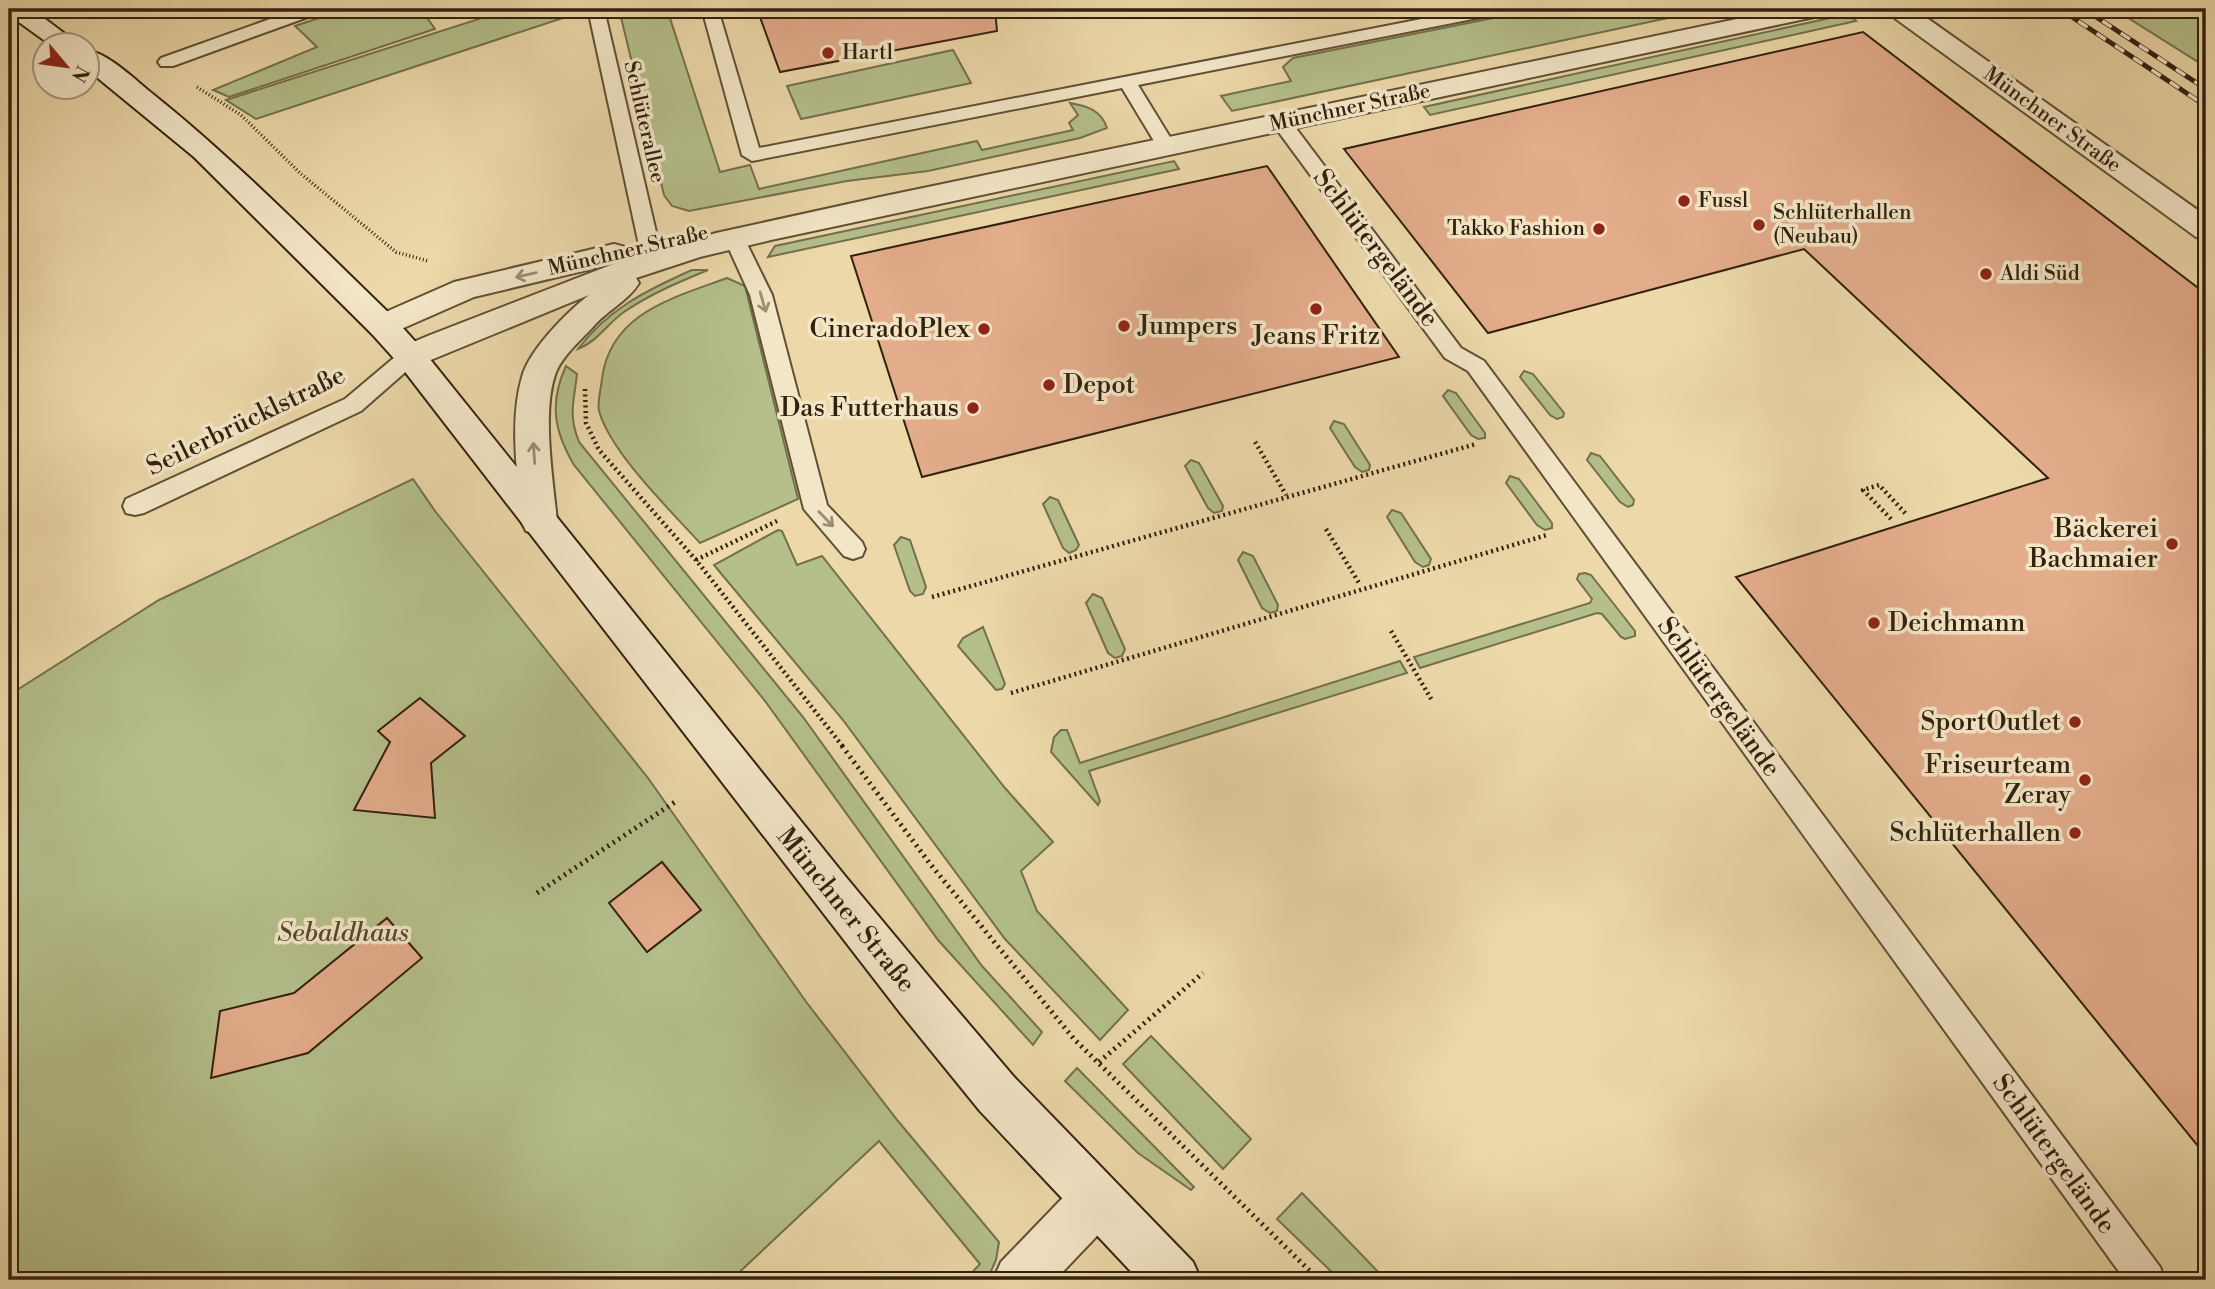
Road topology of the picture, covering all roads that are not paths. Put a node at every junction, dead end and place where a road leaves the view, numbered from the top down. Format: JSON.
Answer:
{"nodes":[{"id":1,"x":16,"y":9,"type":"edge"},
{"id":2,"x":313,"y":9,"type":"edge"},
{"id":3,"x":596,"y":9,"type":"edge"},
{"id":4,"x":710,"y":9,"type":"edge"},
{"id":5,"x":1498,"y":9,"type":"edge"},
{"id":6,"x":1819,"y":9,"type":"edge"},
{"id":7,"x":1898,"y":9,"type":"edge"},
{"id":8,"x":49,"y":32,"type":"edge"},
{"id":9,"x":167,"y":62,"type":"road end"},
{"id":10,"x":102,"y":68,"type":"edge"},
{"id":11,"x":1127,"y":81,"type":"junction"},
{"id":12,"x":1282,"y":123,"type":"junction"},
{"id":13,"x":1167,"y":147,"type":"junction"},
{"id":14,"x":880,"y":206,"type":"junction"},
{"id":15,"x":2206,"y":230,"type":"edge"},
{"id":16,"x":735,"y":240,"type":"junction"},
{"id":17,"x":657,"y":252,"type":"junction"},
{"id":18,"x":383,"y":326,"type":"junction"},
{"id":19,"x":410,"y":356,"type":"junction"},
{"id":20,"x":135,"y":506,"type":"dead end"},
{"id":21,"x":540,"y":521,"type":"junction"},
{"id":22,"x":853,"y":550,"type":"dead end"},
{"id":23,"x":1096,"y":1200,"type":"junction"},
{"id":24,"x":1019,"y":1280,"type":"edge"},
{"id":25,"x":1175,"y":1280,"type":"edge"},
{"id":26,"x":2147,"y":1280,"type":"edge"}],
"edges":[{"from":1,"to":8,"type":"street"},
{"from":2,"to":9,"type":"lane"},
{"from":3,"to":17,"type":"lane","name":"Schlüterallee"},
{"from":4,"to":11,"type":"lane"},
{"from":5,"to":11,"type":"lane"},
{"from":6,"to":12,"type":"street","name":"Münchner Straße"},
{"from":7,"to":15,"type":"street","name":"Münchner Straße"},
{"from":10,"to":18,"type":"street","name":"Münchner Straße"},
{"from":11,"to":13,"type":"lane"},
{"from":12,"to":13,"type":"street","name":"Münchner Straße"},
{"from":12,"to":26,"type":"lane","name":"Schlütergelände"},
{"from":13,"to":14,"type":"street","name":"Münchner Straße"},
{"from":14,"to":16,"type":"street","name":"Münchner Straße"},
{"from":14,"to":17,"type":"street","name":"Münchner Straße"},
{"from":16,"to":17,"type":"street","name":"Münchner Straße"},
{"from":16,"to":22,"type":"lane","one_way":true},
{"from":17,"to":18,"type":"street","name":"Münchner Straße","one_way":true},
{"from":17,"to":19,"type":"street","name":"Münchner Straße"},
{"from":21,"to":17,"type":"street","name":"Münchner Straße","one_way":true},
{"from":18,"to":19,"type":"street","name":"Münchner Straße"},
{"from":19,"to":20,"type":"lane","name":"Seilerbrücklstraße"},
{"from":19,"to":21,"type":"street","name":"Münchner Straße"},
{"from":21,"to":23,"type":"street","name":"Münchner Straße"},
{"from":23,"to":24,"type":"street"},
{"from":23,"to":25,"type":"street","name":"Münchner Straße"}]}
